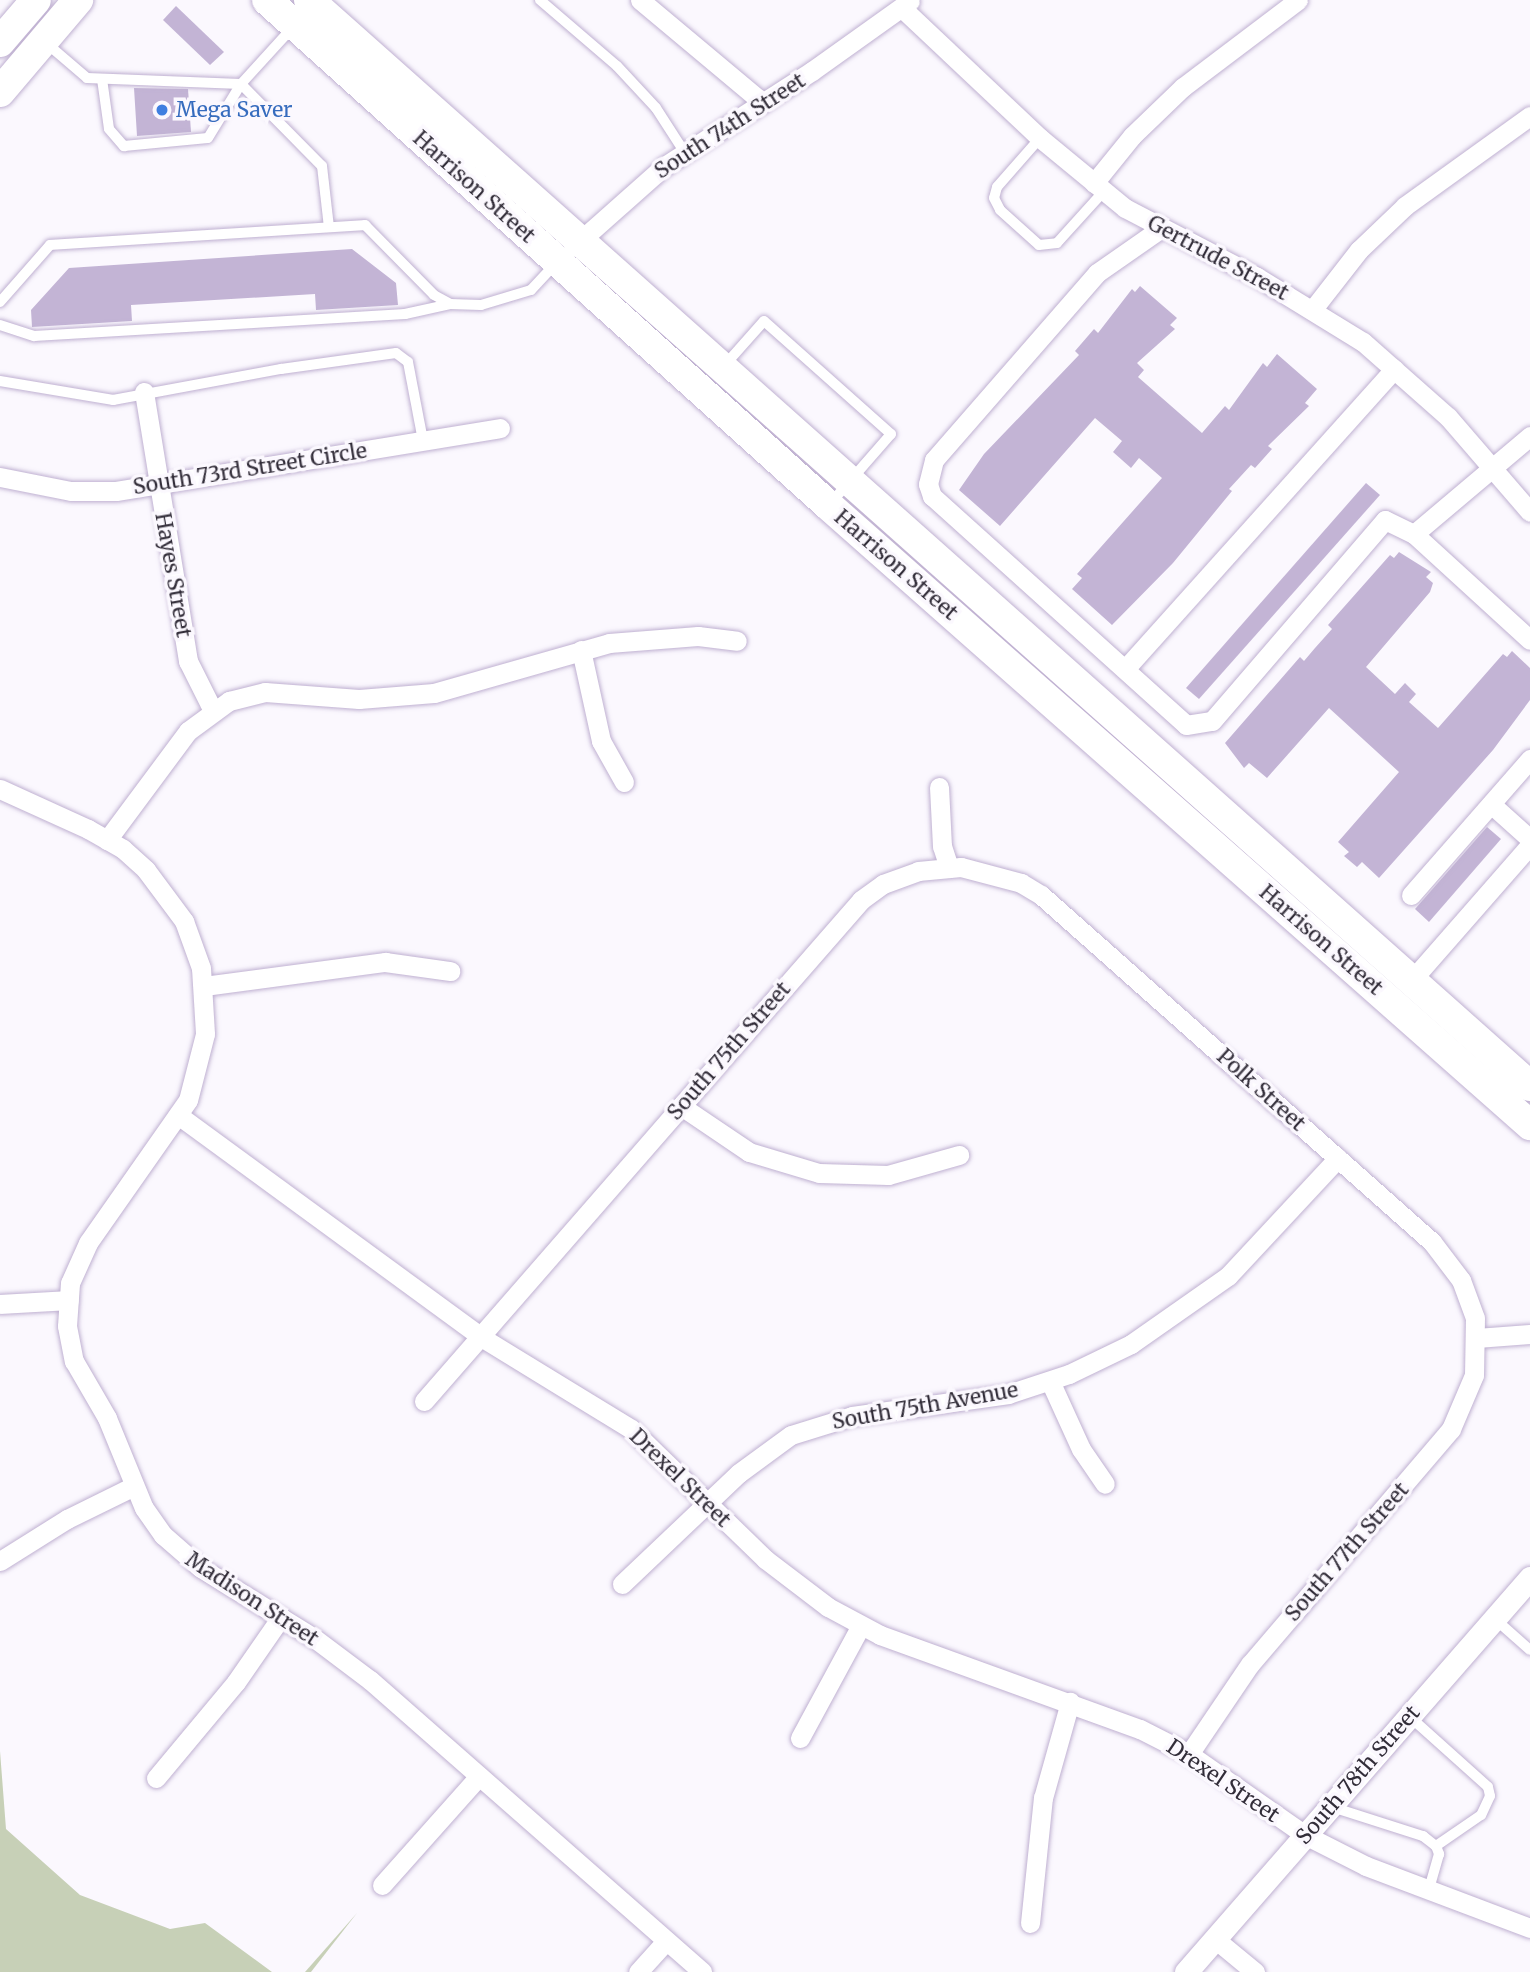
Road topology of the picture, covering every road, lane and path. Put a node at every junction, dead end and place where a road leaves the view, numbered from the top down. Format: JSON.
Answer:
{"nodes":[{"id":1,"x":36,"y":0,"type":"edge"},
{"id":2,"x":78,"y":0,"type":"edge"},
{"id":3,"x":267,"y":0,"type":"edge"},
{"id":4,"x":540,"y":0,"type":"edge"},
{"id":5,"x":640,"y":0,"type":"edge"},
{"id":6,"x":1298,"y":0,"type":"edge"},
{"id":7,"x":907,"y":4,"type":"edge"},
{"id":8,"x":308,"y":7,"type":"edge"},
{"id":9,"x":43,"y":41,"type":"junction"},
{"id":10,"x":0,"y":42,"type":"edge"},
{"id":11,"x":102,"y":79,"type":"junction"},
{"id":12,"x":241,"y":84,"type":"junction"},
{"id":13,"x":0,"y":92,"type":"edge"},
{"id":14,"x":762,"y":102,"type":"junction"},
{"id":15,"x":1530,"y":116,"type":"edge"},
{"id":16,"x":1040,"y":138,"type":"junction"},
{"id":17,"x":685,"y":153,"type":"junction"},
{"id":18,"x":1099,"y":187,"type":"junction"},
{"id":19,"x":329,"y":227,"type":"junction"},
{"id":20,"x":1160,"y":229,"type":"junction"},
{"id":21,"x":579,"y":242,"type":"junction"},
{"id":22,"x":557,"y":262,"type":"junction"},
{"id":23,"x":0,"y":302,"type":"edge"},
{"id":24,"x":451,"y":304,"type":"junction"},
{"id":25,"x":1313,"y":309,"type":"junction"},
{"id":26,"x":0,"y":325,"type":"edge"},
{"id":27,"x":721,"y":369,"type":"junction"},
{"id":28,"x":1394,"y":369,"type":"junction"},
{"id":29,"x":0,"y":382,"type":"edge"},
{"id":30,"x":144,"y":393,"type":"junction"},
{"id":31,"x":500,"y":428,"type":"dead end"},
{"id":32,"x":1530,"y":436,"type":"edge"},
{"id":33,"x":423,"y":441,"type":"junction"},
{"id":34,"x":1493,"y":468,"type":"junction"},
{"id":35,"x":0,"y":477,"type":"edge"},
{"id":36,"x":848,"y":482,"type":"junction"},
{"id":37,"x":158,"y":484,"type":"junction"},
{"id":38,"x":828,"y":505,"type":"junction"},
{"id":39,"x":1530,"y":512,"type":"edge"},
{"id":40,"x":1414,"y":534,"type":"junction"},
{"id":41,"x":1530,"y":640,"type":"edge"},
{"id":42,"x":737,"y":641,"type":"dead end"},
{"id":43,"x":581,"y":650,"type":"junction"},
{"id":44,"x":1125,"y":670,"type":"junction"},
{"id":45,"x":214,"y":711,"type":"junction"},
{"id":46,"x":1530,"y":759,"type":"edge"},
{"id":47,"x":624,"y":782,"type":"dead end"},
{"id":48,"x":939,"y":787,"type":"dead end"},
{"id":49,"x":3,"y":796,"type":"edge"},
{"id":50,"x":1491,"y":804,"type":"junction"},
{"id":51,"x":107,"y":839,"type":"junction"},
{"id":52,"x":1530,"y":839,"type":"edge"},
{"id":53,"x":1530,"y":845,"type":"edge"},
{"id":54,"x":949,"y":867,"type":"junction"},
{"id":55,"x":1411,"y":895,"type":"dead end"},
{"id":56,"x":450,"y":971,"type":"dead end"},
{"id":57,"x":1411,"y":981,"type":"junction"},
{"id":58,"x":204,"y":986,"type":"junction"},
{"id":59,"x":1530,"y":1086,"type":"edge"},
{"id":60,"x":681,"y":1106,"type":"junction"},
{"id":61,"x":178,"y":1115,"type":"junction"},
{"id":62,"x":1530,"y":1125,"type":"edge"},
{"id":63,"x":959,"y":1155,"type":"dead end"},
{"id":64,"x":1338,"y":1158,"type":"junction"},
{"id":65,"x":69,"y":1300,"type":"junction"},
{"id":66,"x":0,"y":1304,"type":"edge"},
{"id":67,"x":1530,"y":1334,"type":"edge"},
{"id":68,"x":481,"y":1337,"type":"junction"},
{"id":69,"x":1476,"y":1338,"type":"junction"},
{"id":70,"x":1051,"y":1381,"type":"junction"},
{"id":71,"x":424,"y":1401,"type":"dead end"},
{"id":72,"x":1105,"y":1484,"type":"dead end"},
{"id":73,"x":134,"y":1486,"type":"junction"},
{"id":74,"x":707,"y":1503,"type":"junction"},
{"id":75,"x":0,"y":1561,"type":"edge"},
{"id":76,"x":1530,"y":1578,"type":"edge"},
{"id":77,"x":622,"y":1584,"type":"dead end"},
{"id":78,"x":281,"y":1617,"type":"junction"},
{"id":79,"x":1494,"y":1618,"type":"junction"},
{"id":80,"x":861,"y":1625,"type":"junction"},
{"id":81,"x":1530,"y":1650,"type":"edge"},
{"id":82,"x":1070,"y":1702,"type":"junction"},
{"id":83,"x":1409,"y":1716,"type":"junction"},
{"id":84,"x":800,"y":1738,"type":"dead end"},
{"id":85,"x":1189,"y":1754,"type":"junction"},
{"id":86,"x":479,"y":1776,"type":"junction"},
{"id":87,"x":156,"y":1778,"type":"dead end"},
{"id":88,"x":1329,"y":1806,"type":"junction"},
{"id":89,"x":1305,"y":1835,"type":"junction"},
{"id":90,"x":1436,"y":1846,"type":"junction"},
{"id":91,"x":382,"y":1885,"type":"dead end"},
{"id":92,"x":1429,"y":1890,"type":"junction"},
{"id":93,"x":1030,"y":1923,"type":"dead end"},
{"id":94,"x":1530,"y":1928,"type":"edge"},
{"id":95,"x":1215,"y":1939,"type":"junction"},
{"id":96,"x":666,"y":1941,"type":"junction"},
{"id":97,"x":638,"y":1972,"type":"edge"},
{"id":98,"x":702,"y":1972,"type":"edge"},
{"id":99,"x":1186,"y":1972,"type":"edge"},
{"id":100,"x":1255,"y":1972,"type":"edge"}],
"edges":[{"from":1,"to":10,"type":"main road"},
{"from":2,"to":9,"type":"main road"},
{"from":3,"to":8,"type":"main road","name":"Harrison Street"},
{"from":4,"to":17,"type":"lane"},
{"from":5,"to":14,"type":"street"},
{"from":6,"to":18,"type":"street"},
{"from":7,"to":14,"type":"street","name":"South 74th Street"},
{"from":7,"to":16,"type":"street","name":"Gertrude Street"},
{"from":8,"to":12,"type":"lane"},
{"from":8,"to":21,"type":"main road","name":"Harrison Street"},
{"from":8,"to":22,"type":"main road","name":"Harrison Street"},
{"from":9,"to":11,"type":"lane"},
{"from":9,"to":13,"type":"main road"},
{"from":11,"to":12,"type":"lane"},
{"from":11,"to":12,"type":"lane"},
{"from":12,"to":19,"type":"lane"},
{"from":14,"to":17,"type":"street","name":"South 74th Street"},
{"from":15,"to":25,"type":"street"},
{"from":16,"to":18,"type":"street","name":"Gertrude Street"},
{"from":16,"to":18,"type":"lane"},
{"from":17,"to":21,"type":"street","name":"South 74th Street"},
{"from":18,"to":20,"type":"street","name":"Gertrude Street"},
{"from":19,"to":23,"type":"lane"},
{"from":19,"to":24,"type":"lane"},
{"from":20,"to":25,"type":"street","name":"Gertrude Street"},
{"from":20,"to":44,"type":"street"},
{"from":21,"to":22,"type":"street","name":"South 74th Street"},
{"from":21,"to":27,"type":"main road","name":"Harrison Street"},
{"from":22,"to":24,"type":"lane"},
{"from":22,"to":38,"type":"main road","name":"Harrison Street"},
{"from":24,"to":26,"type":"lane"},
{"from":25,"to":28,"type":"street","name":"Gertrude Street"},
{"from":27,"to":36,"type":"main road","name":"Harrison Street"},
{"from":27,"to":36,"type":"lane"},
{"from":28,"to":34,"type":"street","name":"Gertrude Street"},
{"from":28,"to":44,"type":"street"},
{"from":29,"to":30,"type":"lane"},
{"from":30,"to":33,"type":"lane"},
{"from":30,"to":37,"type":"street","name":"Hayes Street"},
{"from":31,"to":33,"type":"street","name":"South 73rd Street Circle"},
{"from":32,"to":34,"type":"street"},
{"from":33,"to":37,"type":"street","name":"South 73rd Street Circle"},
{"from":34,"to":39,"type":"street","name":"Gertrude Street"},
{"from":34,"to":40,"type":"street"},
{"from":35,"to":37,"type":"street","name":"South 73rd Street Circle"},
{"from":36,"to":38,"type":"lane"},
{"from":36,"to":57,"type":"main road","name":"Harrison Street"},
{"from":37,"to":45,"type":"street","name":"Hayes Street"},
{"from":38,"to":62,"type":"main road","name":"Harrison Street"},
{"from":40,"to":41,"type":"street"},
{"from":40,"to":44,"type":"street"},
{"from":42,"to":43,"type":"street"},
{"from":43,"to":45,"type":"street"},
{"from":43,"to":47,"type":"street"},
{"from":45,"to":51,"type":"street"},
{"from":46,"to":50,"type":"street"},
{"from":48,"to":54,"type":"street"},
{"from":49,"to":51,"type":"street"},
{"from":50,"to":52,"type":"street"},
{"from":50,"to":55,"type":"street"},
{"from":51,"to":58,"type":"street"},
{"from":53,"to":57,"type":"street"},
{"from":54,"to":60,"type":"street","name":"South 75th Street"},
{"from":54,"to":64,"type":"street","name":"Polk Street"},
{"from":56,"to":58,"type":"street"},
{"from":57,"to":59,"type":"main road","name":"Harrison Street"},
{"from":58,"to":61,"type":"street"},
{"from":60,"to":63,"type":"street"},
{"from":60,"to":68,"type":"street","name":"South 75th Street"},
{"from":61,"to":65,"type":"street","name":"Madison Street"},
{"from":61,"to":68,"type":"street","name":"Drexel Street"},
{"from":64,"to":69,"type":"street","name":"Polk Street"},
{"from":64,"to":70,"type":"street","name":"South 75th Avenue"},
{"from":65,"to":66,"type":"street"},
{"from":65,"to":73,"type":"street","name":"Madison Street"},
{"from":67,"to":69,"type":"street"},
{"from":68,"to":71,"type":"street","name":"South 75th Street"},
{"from":68,"to":74,"type":"street","name":"Drexel Street"},
{"from":69,"to":85,"type":"street","name":"South 77th Street"},
{"from":70,"to":72,"type":"street"},
{"from":70,"to":74,"type":"street","name":"South 75th Avenue"},
{"from":73,"to":75,"type":"street"},
{"from":73,"to":78,"type":"street","name":"Madison Street"},
{"from":74,"to":77,"type":"street","name":"South 75th Avenue"},
{"from":74,"to":80,"type":"street","name":"Drexel Street"},
{"from":76,"to":79,"type":"street","name":"South 78th Street"},
{"from":78,"to":86,"type":"street","name":"Madison Street"},
{"from":78,"to":87,"type":"street"},
{"from":79,"to":81,"type":"lane"},
{"from":79,"to":83,"type":"street","name":"South 78th Street"},
{"from":80,"to":82,"type":"street","name":"Drexel Street"},
{"from":80,"to":84,"type":"street"},
{"from":82,"to":85,"type":"street","name":"Drexel Street"},
{"from":82,"to":93,"type":"street"},
{"from":83,"to":88,"type":"street","name":"South 78th Street"},
{"from":83,"to":90,"type":"lane"},
{"from":85,"to":89,"type":"street","name":"Drexel Street"},
{"from":86,"to":91,"type":"street"},
{"from":86,"to":96,"type":"street","name":"Madison Street"},
{"from":88,"to":89,"type":"street","name":"South 78th Street"},
{"from":88,"to":90,"type":"lane"},
{"from":89,"to":92,"type":"street","name":"Drexel Street"},
{"from":89,"to":95,"type":"street","name":"South 78th Street"},
{"from":90,"to":92,"type":"lane"},
{"from":92,"to":94,"type":"street","name":"Drexel Street"},
{"from":95,"to":99,"type":"street","name":"South 78th Street"},
{"from":95,"to":100,"type":"street"},
{"from":96,"to":97,"type":"street"},
{"from":96,"to":98,"type":"street","name":"Madison Street"}]}
